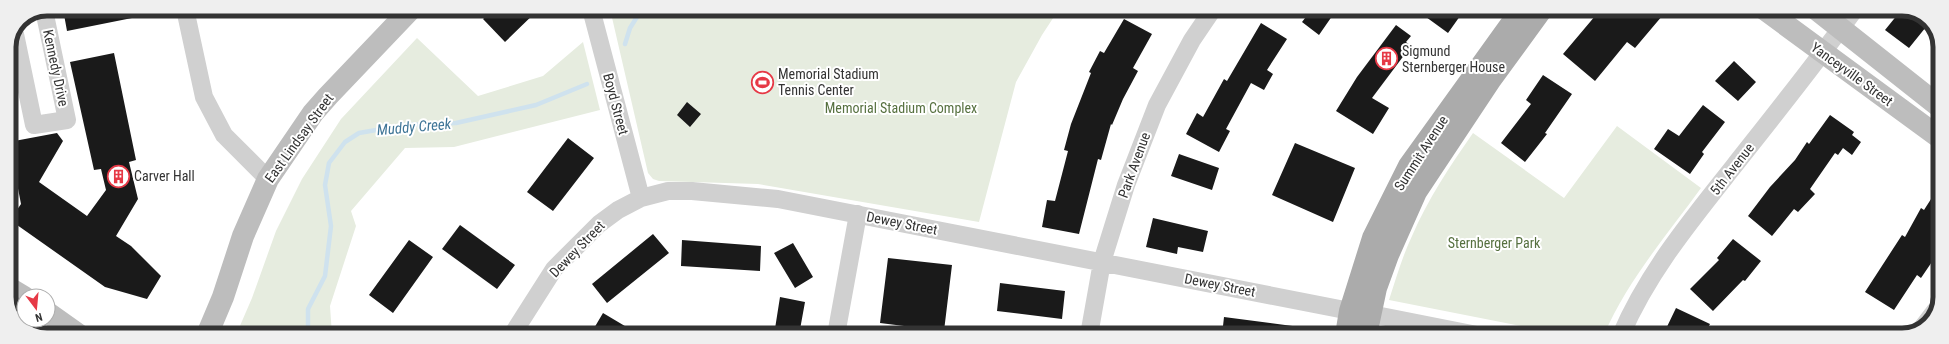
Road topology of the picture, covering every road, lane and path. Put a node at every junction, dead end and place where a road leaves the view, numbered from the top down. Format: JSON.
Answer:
{"nodes":[{"id":1,"x":45,"y":16,"type":"edge"},
{"id":2,"x":187,"y":16,"type":"edge"},
{"id":3,"x":404,"y":16,"type":"edge"},
{"id":4,"x":593,"y":16,"type":"edge"},
{"id":5,"x":1208,"y":16,"type":"edge"},
{"id":6,"x":1517,"y":16,"type":"edge"},
{"id":7,"x":1537,"y":16,"type":"edge"},
{"id":8,"x":1774,"y":16,"type":"edge"},
{"id":9,"x":1825,"y":16,"type":"edge"},
{"id":10,"x":1850,"y":16,"type":"edge"},
{"id":11,"x":1841,"y":28,"type":"junction"},
{"id":12,"x":17,"y":42,"type":"edge"},
{"id":13,"x":1823,"y":52,"type":"junction"},
{"id":14,"x":1933,"y":101,"type":"edge"},
{"id":15,"x":1933,"y":133,"type":"edge"},
{"id":16,"x":268,"y":179,"type":"junction"},
{"id":17,"x":641,"y":198,"type":"junction"},
{"id":18,"x":858,"y":214,"type":"junction"},
{"id":19,"x":1102,"y":262,"type":"junction"},
{"id":20,"x":56,"y":319,"type":"edge"},
{"id":21,"x":1363,"y":320,"type":"edge"},
{"id":22,"x":69,"y":328,"type":"edge"},
{"id":23,"x":210,"y":328,"type":"edge"},
{"id":24,"x":516,"y":328,"type":"edge"},
{"id":25,"x":837,"y":328,"type":"edge"},
{"id":26,"x":1090,"y":328,"type":"edge"},
{"id":27,"x":1354,"y":328,"type":"edge"},
{"id":28,"x":1424,"y":328,"type":"edge"},
{"id":29,"x":1624,"y":328,"type":"edge"}],
"edges":[{"from":1,"to":12,"type":"street","name":"Kennedy Drive"},
{"from":2,"to":16,"type":"street"},
{"from":3,"to":16,"type":"street","name":"East Lindsay Street"},
{"from":4,"to":17,"type":"street","name":"Boyd Street"},
{"from":5,"to":19,"type":"street","name":"Park Avenue"},
{"from":6,"to":21,"type":"main road","name":"Summit Avenue"},
{"from":7,"to":21,"type":"main road","name":"Summit Avenue"},
{"from":8,"to":13,"type":"street","name":"Yanceyville Street"},
{"from":9,"to":11,"type":"street","name":"Yanceyville Street"},
{"from":10,"to":11,"type":"street","name":"5th Avenue"},
{"from":11,"to":13,"type":"street","name":"5th Avenue"},
{"from":11,"to":14,"type":"street","name":"Yanceyville Street"},
{"from":13,"to":15,"type":"street","name":"Yanceyville Street"},
{"from":13,"to":29,"type":"street","name":"5th Avenue"},
{"from":16,"to":23,"type":"street","name":"East Lindsay Street"},
{"from":17,"to":18,"type":"street","name":"Dewey Street"},
{"from":17,"to":24,"type":"street","name":"Dewey Street"},
{"from":18,"to":19,"type":"street","name":"Dewey Street"},
{"from":18,"to":25,"type":"street"},
{"from":19,"to":21,"type":"street","name":"Dewey Street"},
{"from":19,"to":26,"type":"street","name":"Park Avenue"},
{"from":20,"to":22,"type":"street"},
{"from":21,"to":27,"type":"main road","name":"Summit Avenue"},
{"from":21,"to":28,"type":"street","name":"Dewey Street"}]}
